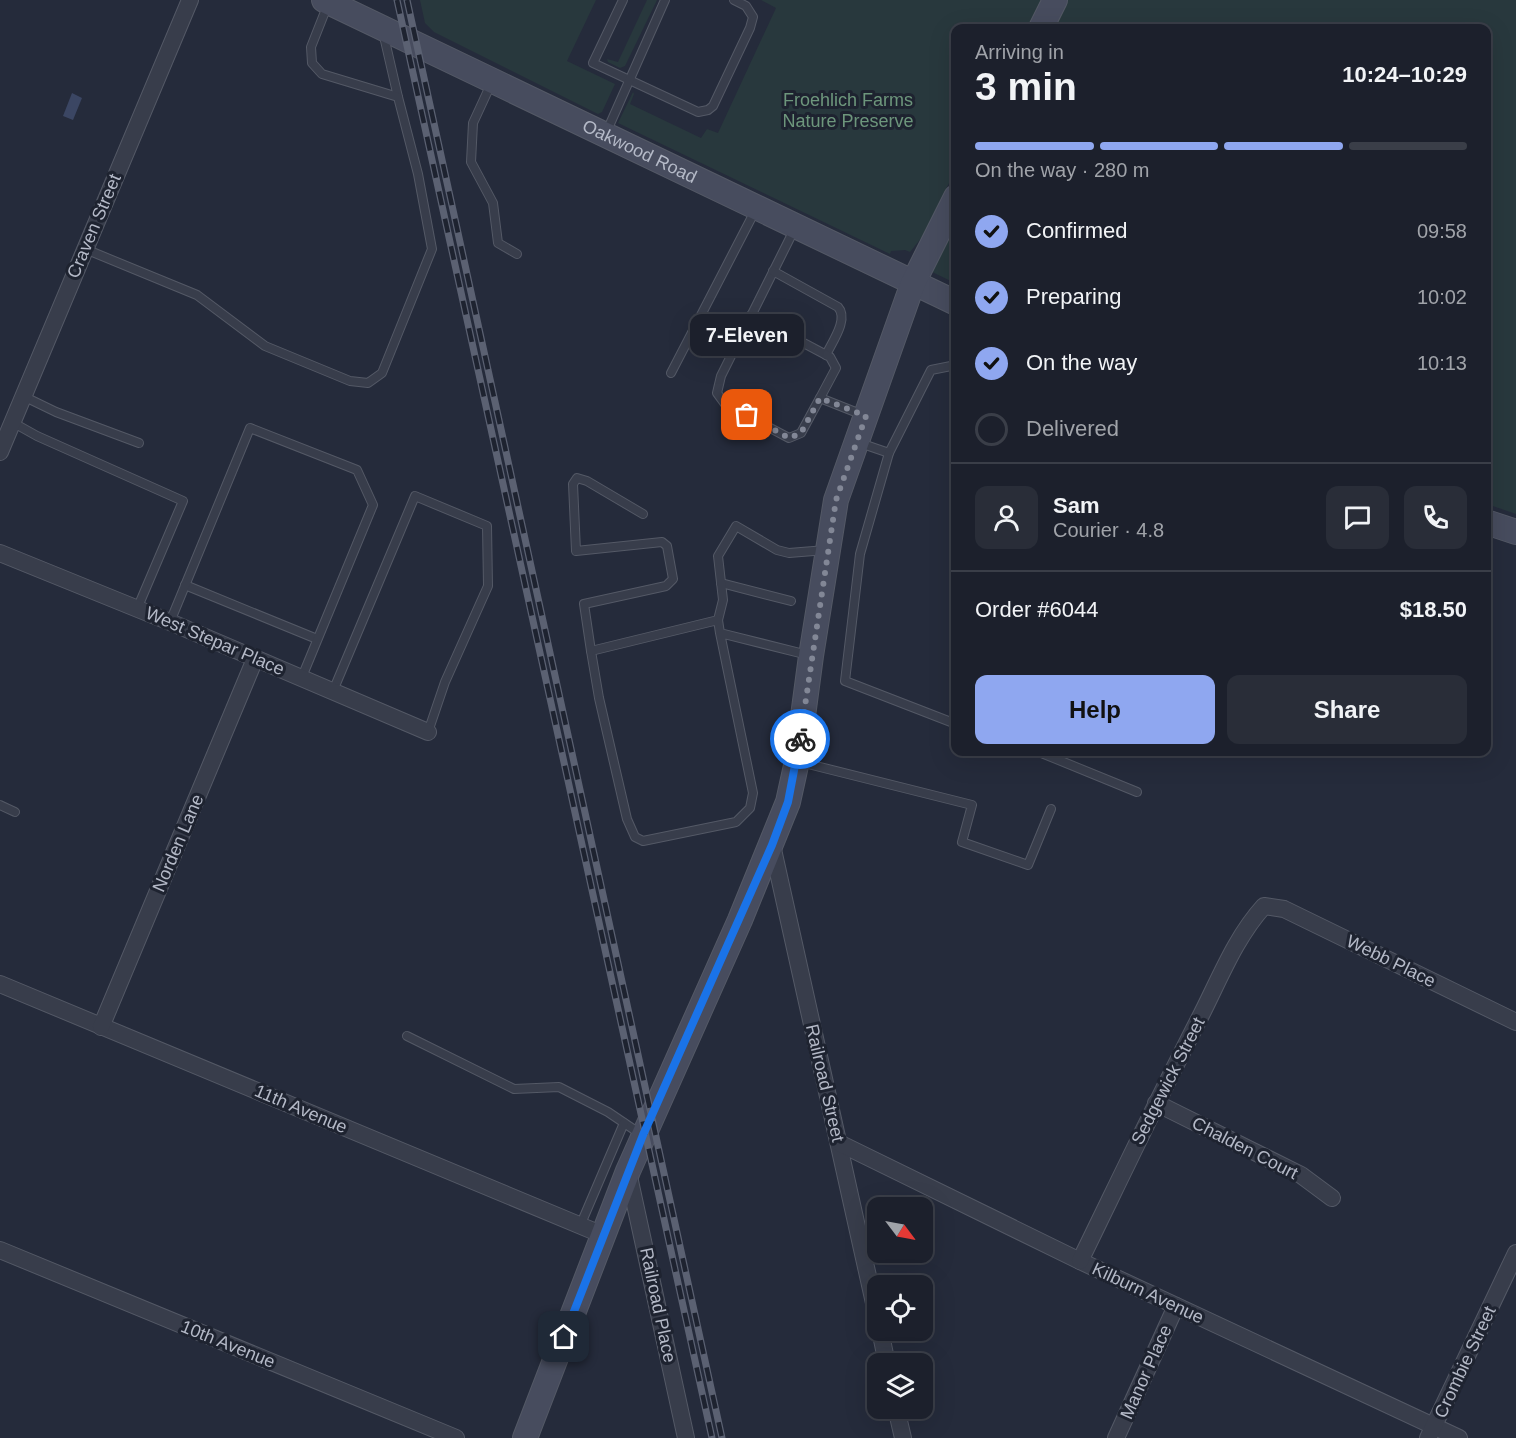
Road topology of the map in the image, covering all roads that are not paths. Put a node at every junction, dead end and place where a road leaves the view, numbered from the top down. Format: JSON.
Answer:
{"nodes":[{"id":1,"x":190,"y":0,"type":"edge"},
{"id":2,"x":623,"y":0,"type":"edge"},
{"id":3,"x":665,"y":0,"type":"edge"},
{"id":4,"x":734,"y":0,"type":"edge"},
{"id":5,"x":1055,"y":0,"type":"edge"},
{"id":6,"x":326,"y":1,"type":"edge"},
{"id":7,"x":1043,"y":24,"type":"edge"},
{"id":8,"x":382,"y":28,"type":"junction"},
{"id":9,"x":492,"y":80,"type":"junction"},
{"id":10,"x":628,"y":80,"type":"junction"},
{"id":11,"x":398,"y":96,"type":"junction"},
{"id":12,"x":605,"y":136,"type":"junction"},
{"id":13,"x":951,"y":207,"type":"edge"},
{"id":14,"x":756,"y":208,"type":"junction"},
{"id":15,"x":795,"y":227,"type":"junction"},
{"id":16,"x":85,"y":249,"type":"junction"},
{"id":17,"x":517,"y":254,"type":"dead end"},
{"id":18,"x":773,"y":271,"type":"junction"},
{"id":19,"x":913,"y":282,"type":"junction"},
{"id":20,"x":951,"y":301,"type":"edge"},
{"id":21,"x":751,"y":315,"type":"junction"},
{"id":22,"x":826,"y":355,"type":"junction"},
{"id":23,"x":951,"y":366,"type":"edge"},
{"id":24,"x":671,"y":373,"type":"dead end"},
{"id":25,"x":22,"y":396,"type":"junction"},
{"id":26,"x":820,"y":398,"type":"junction"},
{"id":27,"x":866,"y":416,"type":"junction"},
{"id":28,"x":6,"y":419,"type":"edge"},
{"id":29,"x":857,"y":442,"type":"junction"},
{"id":30,"x":139,"y":443,"type":"dead end"},
{"id":31,"x":0,"y":452,"type":"edge"},
{"id":32,"x":889,"y":453,"type":"junction"},
{"id":33,"x":642,"y":514,"type":"dead end"},
{"id":34,"x":1491,"y":524,"type":"edge"},
{"id":35,"x":1516,"y":532,"type":"edge"},
{"id":36,"x":828,"y":550,"type":"junction"},
{"id":37,"x":0,"y":553,"type":"edge"},
{"id":38,"x":721,"y":583,"type":"junction"},
{"id":39,"x":185,"y":585,"type":"junction"},
{"id":40,"x":791,"y":601,"type":"dead end"},
{"id":41,"x":137,"y":609,"type":"junction"},
{"id":42,"x":718,"y":620,"type":"junction"},
{"id":43,"x":170,"y":622,"type":"junction"},
{"id":44,"x":720,"y":633,"type":"junction"},
{"id":45,"x":317,"y":639,"type":"junction"},
{"id":46,"x":591,"y":651,"type":"junction"},
{"id":47,"x":811,"y":656,"type":"junction"},
{"id":48,"x":255,"y":659,"type":"junction"},
{"id":49,"x":302,"y":678,"type":"junction"},
{"id":50,"x":333,"y":692,"type":"junction"},
{"id":51,"x":951,"y":722,"type":"edge"},
{"id":52,"x":428,"y":732,"type":"joint"},
{"id":53,"x":1049,"y":756,"type":"edge"},
{"id":54,"x":797,"y":761,"type":"junction"},
{"id":55,"x":1137,"y":792,"type":"dead end"},
{"id":56,"x":0,"y":805,"type":"edge"},
{"id":57,"x":1051,"y":809,"type":"dead end"},
{"id":58,"x":15,"y":812,"type":"dead end"},
{"id":59,"x":772,"y":845,"type":"junction"},
{"id":60,"x":1264,"y":906,"type":"joint"},
{"id":61,"x":0,"y":984,"type":"edge"},
{"id":62,"x":1516,"y":1022,"type":"edge"},
{"id":63,"x":101,"y":1027,"type":"junction"},
{"id":64,"x":407,"y":1036,"type":"dead end"},
{"id":65,"x":1156,"y":1104,"type":"junction"},
{"id":66,"x":633,"y":1129,"type":"junction"},
{"id":67,"x":839,"y":1143,"type":"junction"},
{"id":68,"x":628,"y":1171,"type":"junction"},
{"id":69,"x":1332,"y":1198,"type":"dead end"},
{"id":70,"x":605,"y":1201,"type":"junction"},
{"id":71,"x":580,"y":1226,"type":"junction"},
{"id":72,"x":603,"y":1235,"type":"junction"},
{"id":73,"x":0,"y":1250,"type":"edge"},
{"id":74,"x":1516,"y":1253,"type":"edge"},
{"id":75,"x":1080,"y":1261,"type":"junction"},
{"id":76,"x":868,"y":1275,"type":"edge"},
{"id":77,"x":1176,"y":1306,"type":"junction"},
{"id":78,"x":899,"y":1419,"type":"edge"},
{"id":79,"x":1431,"y":1432,"type":"edge"},
{"id":80,"x":456,"y":1438,"type":"edge"},
{"id":81,"x":525,"y":1438,"type":"edge"},
{"id":82,"x":686,"y":1438,"type":"edge"},
{"id":83,"x":903,"y":1438,"type":"edge"},
{"id":84,"x":1116,"y":1438,"type":"edge"},
{"id":85,"x":1459,"y":1438,"type":"edge"}],
"edges":[{"from":1,"to":16,"type":"street","name":"Craven Street"},
{"from":2,"to":10,"type":"lane"},
{"from":3,"to":10,"type":"lane"},
{"from":4,"to":10,"type":"lane"},
{"from":5,"to":7,"type":"street"},
{"from":6,"to":8,"type":"street","name":"Oakwood Road"},
{"from":6,"to":11,"type":"lane"},
{"from":8,"to":9,"type":"street","name":"Oakwood Road"},
{"from":8,"to":11,"type":"lane"},
{"from":9,"to":12,"type":"street","name":"Oakwood Road"},
{"from":9,"to":17,"type":"lane"},
{"from":10,"to":12,"type":"lane"},
{"from":11,"to":16,"type":"lane"},
{"from":12,"to":14,"type":"street","name":"Oakwood Road"},
{"from":13,"to":19,"type":"street"},
{"from":14,"to":15,"type":"street","name":"Oakwood Road"},
{"from":14,"to":24,"type":"lane"},
{"from":15,"to":18,"type":"lane"},
{"from":15,"to":19,"type":"street","name":"Oakwood Road"},
{"from":16,"to":25,"type":"street","name":"Craven Street"},
{"from":18,"to":21,"type":"lane"},
{"from":18,"to":22,"type":"lane"},
{"from":19,"to":20,"type":"street","name":"Oakwood Road"},
{"from":19,"to":27,"type":"street"},
{"from":21,"to":22,"type":"lane"},
{"from":21,"to":26,"type":"lane"},
{"from":22,"to":26,"type":"lane"},
{"from":23,"to":32,"type":"lane"},
{"from":25,"to":28,"type":"street","name":"Craven Street"},
{"from":25,"to":30,"type":"lane"},
{"from":26,"to":27,"type":"lane"},
{"from":27,"to":29,"type":"street"},
{"from":28,"to":31,"type":"street","name":"Craven Street"},
{"from":28,"to":41,"type":"lane"},
{"from":29,"to":32,"type":"lane"},
{"from":29,"to":36,"type":"street"},
{"from":32,"to":51,"type":"lane"},
{"from":33,"to":46,"type":"lane"},
{"from":34,"to":35,"type":"street"},
{"from":36,"to":38,"type":"lane"},
{"from":36,"to":47,"type":"street"},
{"from":37,"to":41,"type":"street","name":"West Stepar Place"},
{"from":38,"to":40,"type":"lane"},
{"from":38,"to":42,"type":"lane"},
{"from":39,"to":43,"type":"lane"},
{"from":39,"to":45,"type":"lane"},
{"from":39,"to":45,"type":"lane"},
{"from":41,"to":43,"type":"street","name":"West Stepar Place"},
{"from":42,"to":44,"type":"lane"},
{"from":42,"to":46,"type":"lane"},
{"from":43,"to":48,"type":"street","name":"West Stepar Place"},
{"from":44,"to":46,"type":"lane"},
{"from":44,"to":47,"type":"lane"},
{"from":45,"to":49,"type":"lane"},
{"from":47,"to":54,"type":"street"},
{"from":48,"to":49,"type":"street","name":"West Stepar Place"},
{"from":48,"to":63,"type":"street","name":"Norden Lane"},
{"from":49,"to":50,"type":"street","name":"West Stepar Place"},
{"from":50,"to":52,"type":"street","name":"West Stepar Place"},
{"from":50,"to":52,"type":"lane"},
{"from":53,"to":55,"type":"lane"},
{"from":54,"to":57,"type":"lane"},
{"from":54,"to":59,"type":"street"},
{"from":56,"to":58,"type":"lane"},
{"from":59,"to":66,"type":"street"},
{"from":59,"to":67,"type":"street","name":"Railroad Street"},
{"from":60,"to":62,"type":"street","name":"Webb Place"},
{"from":60,"to":65,"type":"street","name":"Sedgewick Street"},
{"from":61,"to":63,"type":"street","name":"11th Avenue"},
{"from":63,"to":71,"type":"street","name":"11th Avenue"},
{"from":64,"to":66,"type":"lane"},
{"from":65,"to":69,"type":"street","name":"Chalden Court"},
{"from":65,"to":75,"type":"street","name":"Sedgewick Street"},
{"from":66,"to":68,"type":"street"},
{"from":66,"to":70,"type":"lane"},
{"from":67,"to":75,"type":"street","name":"Kilburn Avenue"},
{"from":67,"to":76,"type":"street","name":"Railroad Street"},
{"from":68,"to":70,"type":"street"},
{"from":68,"to":82,"type":"street","name":"Railroad Place"},
{"from":70,"to":71,"type":"lane"},
{"from":70,"to":72,"type":"street"},
{"from":71,"to":72,"type":"street","name":"11th Avenue"},
{"from":72,"to":81,"type":"street"},
{"from":73,"to":80,"type":"street","name":"10th Avenue"},
{"from":74,"to":79,"type":"street","name":"Crombie Street"},
{"from":75,"to":77,"type":"street","name":"Kilburn Avenue"},
{"from":77,"to":79,"type":"street","name":"Kilburn Avenue"},
{"from":77,"to":84,"type":"street","name":"Manor Place"},
{"from":78,"to":83,"type":"street"},
{"from":79,"to":85,"type":"street","name":"Kilburn Avenue"}]}
